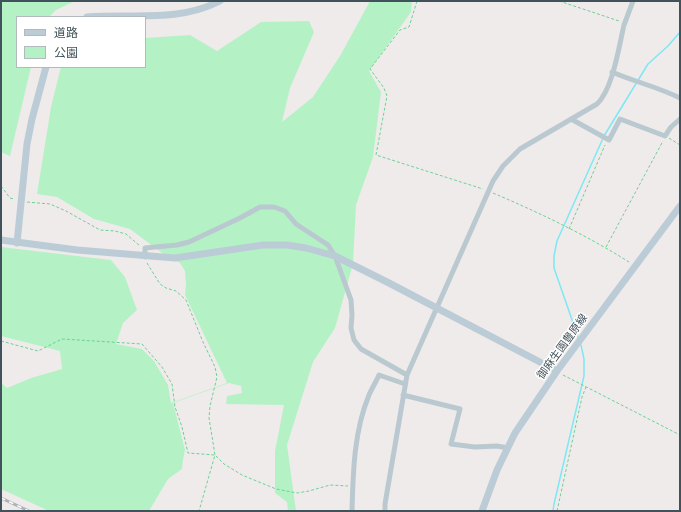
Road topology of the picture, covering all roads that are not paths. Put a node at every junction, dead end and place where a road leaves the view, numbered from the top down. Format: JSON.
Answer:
{"nodes":[{"id":1,"x":220,"y":1,"type":"edge"},
{"id":2,"x":633,"y":1,"type":"edge"},
{"id":3,"x":102,"y":16,"type":"edge"},
{"id":4,"x":46,"y":68,"type":"edge"},
{"id":5,"x":612,"y":72,"type":"junction"},
{"id":6,"x":680,"y":98,"type":"edge"},
{"id":7,"x":571,"y":119,"type":"junction"},
{"id":8,"x":680,"y":119,"type":"edge"},
{"id":9,"x":680,"y":206,"type":"edge"},
{"id":10,"x":1,"y":240,"type":"edge"},
{"id":11,"x":17,"y":243,"type":"junction"},
{"id":12,"x":335,"y":256,"type":"junction"},
{"id":13,"x":145,"y":257,"type":"junction"},
{"id":14,"x":437,"y":307,"type":"junction"},
{"id":15,"x":557,"y":371,"type":"junction"},
{"id":16,"x":407,"y":374,"type":"junction"},
{"id":17,"x":405,"y":384,"type":"junction"},
{"id":18,"x":403,"y":396,"type":"junction"},
{"id":19,"x":508,"y":448,"type":"junction"},
{"id":20,"x":352,"y":511,"type":"edge"},
{"id":21,"x":385,"y":511,"type":"edge"},
{"id":22,"x":482,"y":511,"type":"edge"}],
"edges":[{"from":1,"to":3,"type":"street"},
{"from":2,"to":5,"type":"street"},
{"from":4,"to":11,"type":"street"},
{"from":5,"to":6,"type":"street"},
{"from":5,"to":7,"type":"street"},
{"from":7,"to":8,"type":"street"},
{"from":7,"to":14,"type":"street"},
{"from":9,"to":15,"type":"street","name":"御麻生園豊原線"},
{"from":10,"to":11,"type":"street"},
{"from":11,"to":13,"type":"street"},
{"from":12,"to":13,"type":"street"},
{"from":12,"to":13,"type":"street"},
{"from":12,"to":14,"type":"street"},
{"from":12,"to":16,"type":"street"},
{"from":14,"to":15,"type":"street"},
{"from":14,"to":16,"type":"street"},
{"from":15,"to":19,"type":"street","name":"御麻生園豊原線"},
{"from":16,"to":17,"type":"street"},
{"from":17,"to":18,"type":"street"},
{"from":17,"to":20,"type":"street"},
{"from":18,"to":19,"type":"street"},
{"from":18,"to":21,"type":"street"},
{"from":19,"to":22,"type":"street","name":"御麻生園豊原線"}]}
